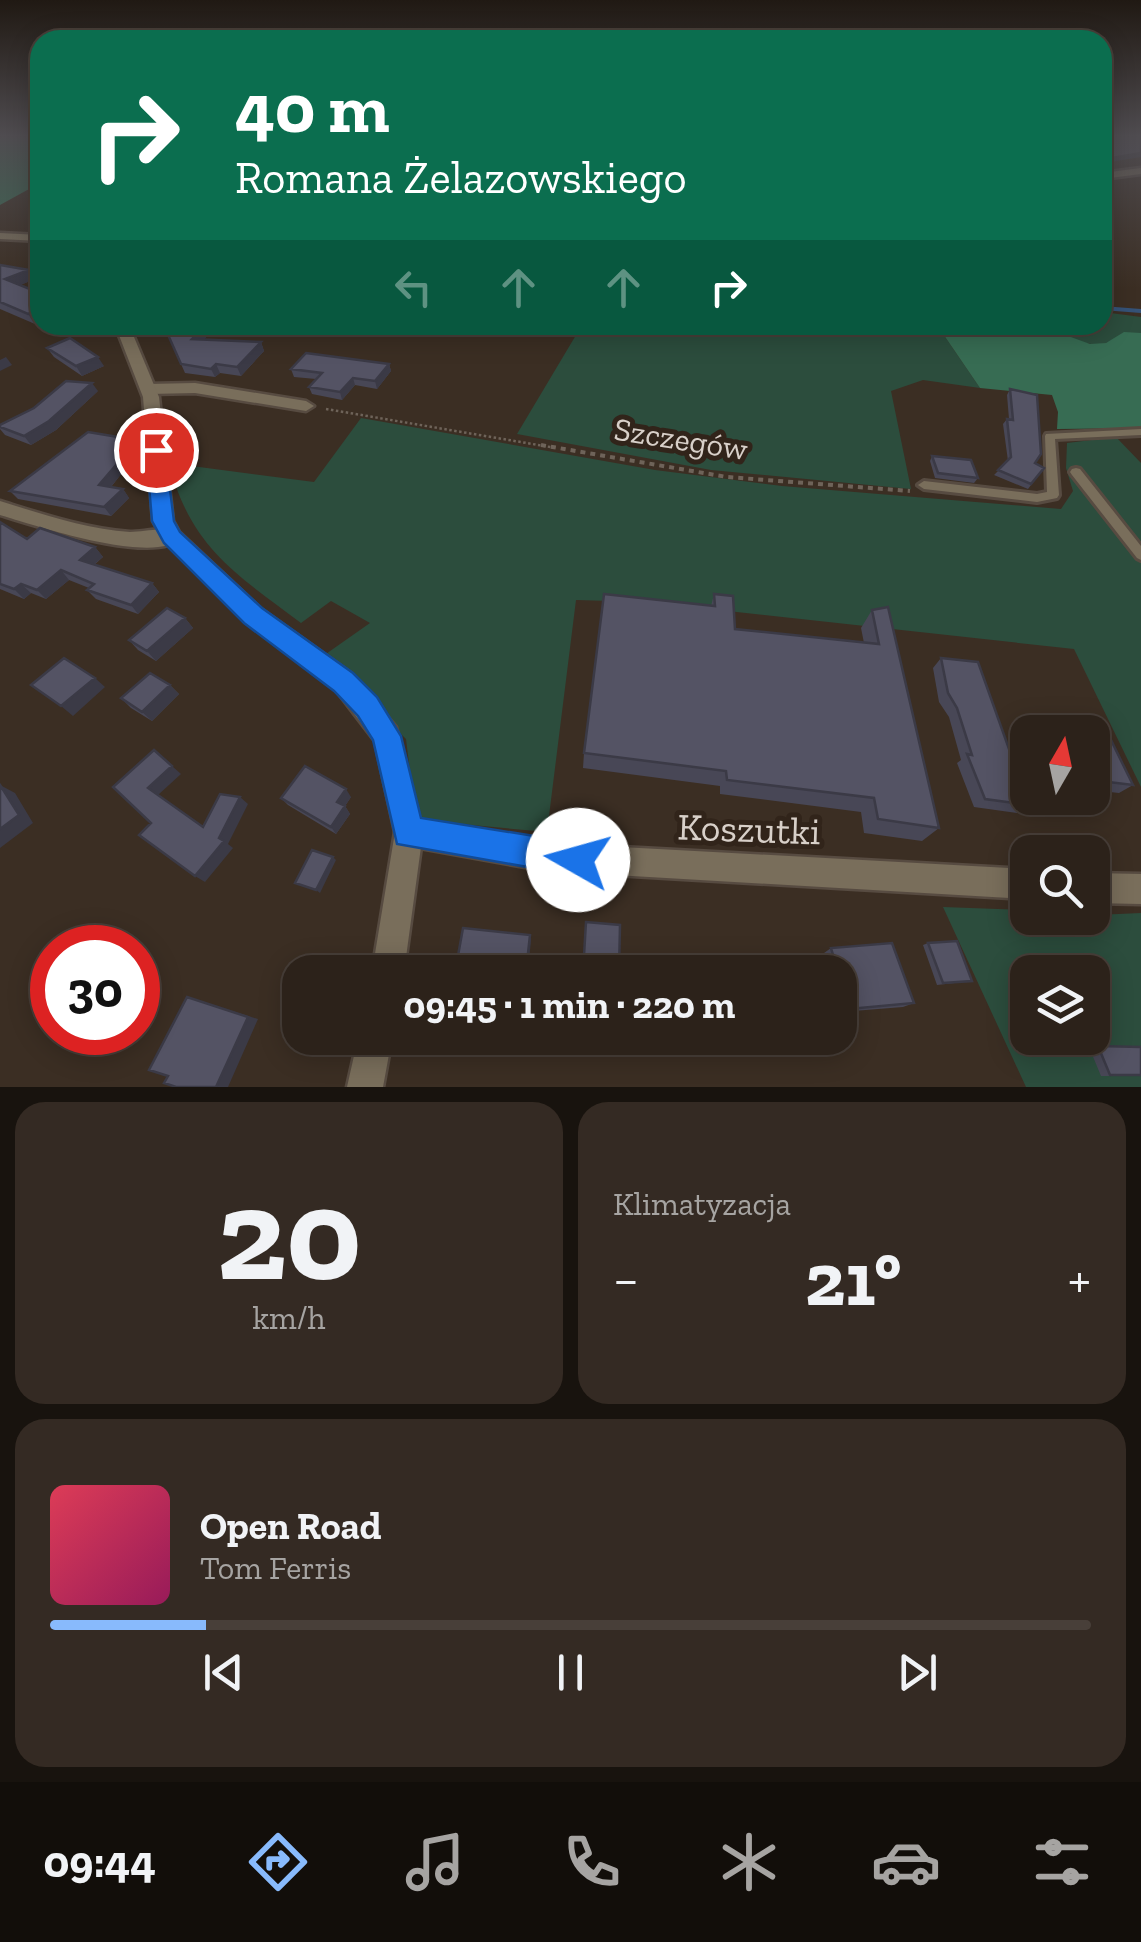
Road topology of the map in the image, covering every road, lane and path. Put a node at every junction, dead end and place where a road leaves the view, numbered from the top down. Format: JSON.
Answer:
{"nodes":[{"id":1,"x":0,"y":236,"type":"edge"},
{"id":2,"x":30,"y":238,"type":"edge"},
{"id":3,"x":126,"y":335,"type":"edge"},
{"id":4,"x":149,"y":389,"type":"junction"},
{"id":5,"x":306,"y":406,"type":"joint"},
{"id":6,"x":1141,"y":432,"type":"edge"},
{"id":7,"x":1076,"y":472,"type":"dead end"},
{"id":8,"x":924,"y":485,"type":"joint"},
{"id":9,"x":0,"y":508,"type":"edge"},
{"id":10,"x":172,"y":537,"type":"junction"},
{"id":11,"x":1141,"y":555,"type":"edge"},
{"id":12,"x":409,"y":832,"type":"junction"},
{"id":13,"x":1010,"y":883,"type":"edge"},
{"id":14,"x":1110,"y":888,"type":"edge"},
{"id":15,"x":1141,"y":889,"type":"edge"},
{"id":16,"x":391,"y":955,"type":"edge"},
{"id":17,"x":372,"y":1055,"type":"edge"},
{"id":18,"x":365,"y":1087,"type":"edge"}],
"edges":[{"from":1,"to":2,"type":"street"},
{"from":3,"to":4,"type":"street"},
{"from":4,"to":5,"type":"street"},
{"from":4,"to":10,"type":"street"},
{"from":5,"to":8,"type":"path","name":"Szczegów"},
{"from":6,"to":8,"type":"lane"},
{"from":7,"to":11,"type":"lane"},
{"from":9,"to":10,"type":"street"},
{"from":10,"to":12,"type":"street"},
{"from":12,"to":13,"type":"street","name":"Koszutki"},
{"from":12,"to":16,"type":"street"},
{"from":14,"to":15,"type":"street"},
{"from":17,"to":18,"type":"street"}]}
